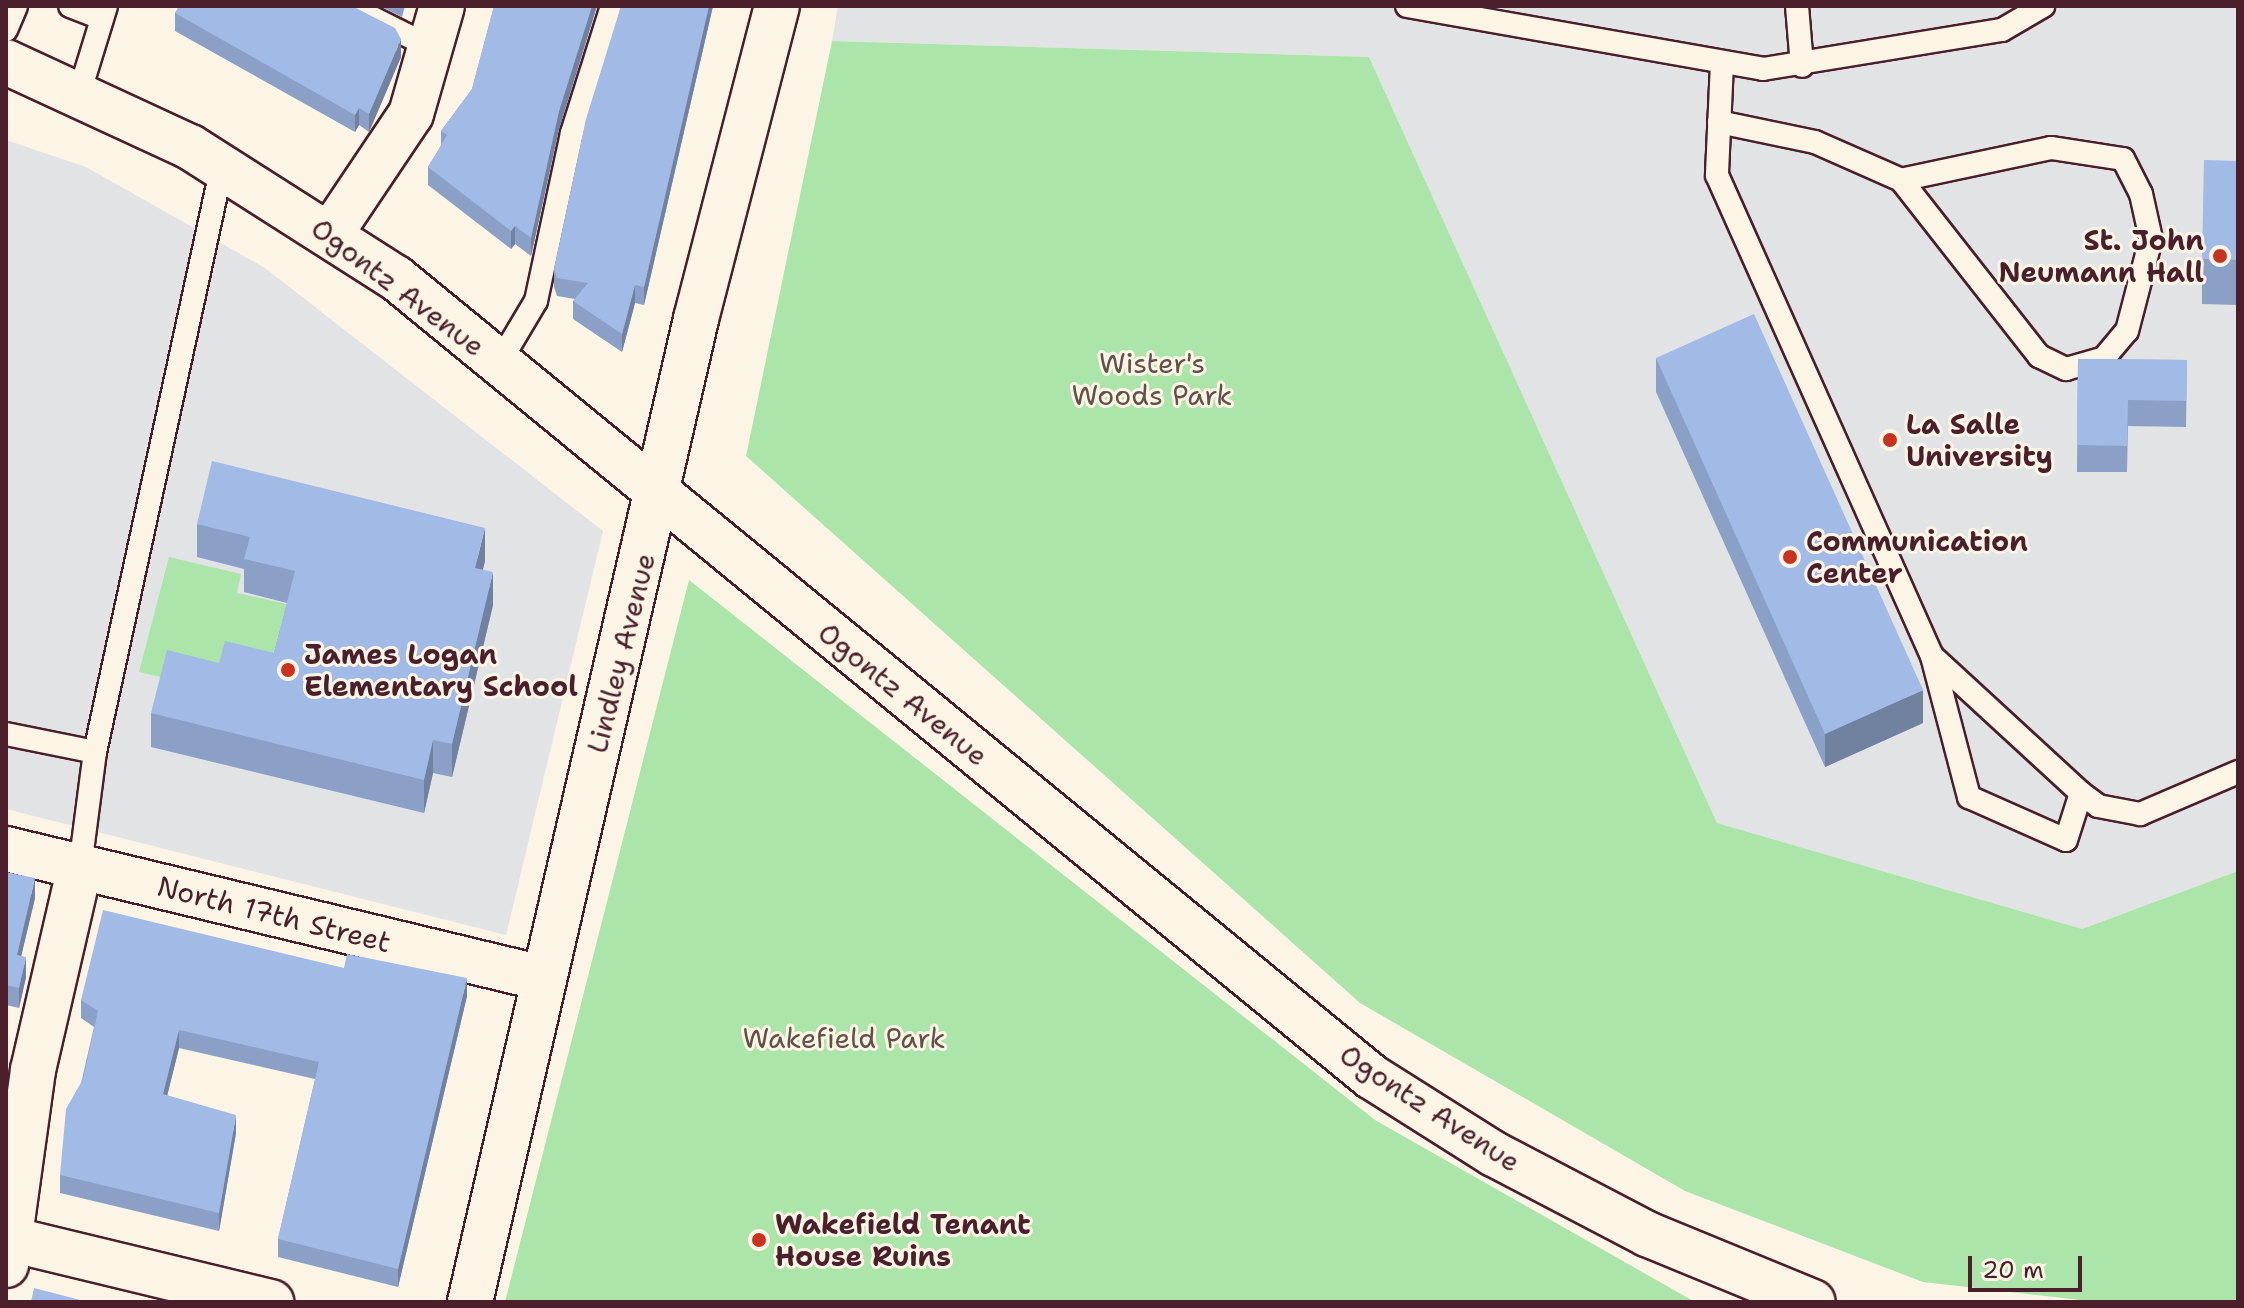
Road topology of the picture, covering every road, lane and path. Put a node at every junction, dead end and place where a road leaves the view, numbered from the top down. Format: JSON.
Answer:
{"nodes":[{"id":1,"x":16,"y":6,"type":"edge"},
{"id":2,"x":70,"y":6,"type":"edge"},
{"id":3,"x":349,"y":6,"type":"edge"},
{"id":4,"x":442,"y":6,"type":"edge"},
{"id":5,"x":612,"y":6,"type":"edge"},
{"id":6,"x":777,"y":6,"type":"edge"},
{"id":7,"x":1407,"y":6,"type":"edge"},
{"id":8,"x":1797,"y":6,"type":"edge"},
{"id":9,"x":2043,"y":6,"type":"edge"},
{"id":10,"x":104,"y":12,"type":"edge"},
{"id":11,"x":6,"y":30,"type":"edge"},
{"id":12,"x":432,"y":48,"type":"junction"},
{"id":13,"x":6,"y":62,"type":"edge"},
{"id":14,"x":1722,"y":63,"type":"junction"},
{"id":15,"x":1802,"y":66,"type":"junction"},
{"id":16,"x":79,"y":94,"type":"junction"},
{"id":17,"x":1719,"y":122,"type":"junction"},
{"id":18,"x":222,"y":166,"type":"junction"},
{"id":19,"x":1901,"y":180,"type":"junction"},
{"id":20,"x":331,"y":233,"type":"junction"},
{"id":21,"x":499,"y":363,"type":"junction"},
{"id":22,"x":659,"y":494,"type":"junction"},
{"id":23,"x":1932,"y":656,"type":"junction"},
{"id":24,"x":6,"y":734,"type":"edge"},
{"id":25,"x":95,"y":752,"type":"junction"},
{"id":26,"x":2238,"y":772,"type":"edge"},
{"id":27,"x":2081,"y":793,"type":"junction"},
{"id":28,"x":6,"y":849,"type":"edge"},
{"id":29,"x":80,"y":867,"type":"junction"},
{"id":30,"x":542,"y":978,"type":"junction"},
{"id":31,"x":7,"y":1248,"type":"edge"},
{"id":32,"x":271,"y":1302,"type":"edge"},
{"id":33,"x":470,"y":1302,"type":"edge"},
{"id":34,"x":1813,"y":1302,"type":"edge"}],
"edges":[{"from":1,"to":11,"type":"lane"},
{"from":2,"to":10,"type":"lane"},
{"from":3,"to":12,"type":"lane"},
{"from":4,"to":12,"type":"street"},
{"from":5,"to":21,"type":"lane"},
{"from":6,"to":22,"type":"street","name":"Lindley Avenue"},
{"from":7,"to":14,"type":"lane"},
{"from":8,"to":15,"type":"lane"},
{"from":9,"to":15,"type":"lane"},
{"from":10,"to":16,"type":"lane"},
{"from":12,"to":20,"type":"street"},
{"from":13,"to":16,"type":"street","name":"Ogontz Avenue"},
{"from":14,"to":15,"type":"lane"},
{"from":14,"to":17,"type":"lane"},
{"from":16,"to":18,"type":"street","name":"Ogontz Avenue"},
{"from":17,"to":19,"type":"lane"},
{"from":17,"to":23,"type":"lane"},
{"from":18,"to":20,"type":"street","name":"Ogontz Avenue"},
{"from":18,"to":25,"type":"lane"},
{"from":19,"to":19,"type":"lane"},
{"from":20,"to":21,"type":"street","name":"Ogontz Avenue"},
{"from":21,"to":22,"type":"street","name":"Ogontz Avenue"},
{"from":22,"to":30,"type":"street","name":"Lindley Avenue"},
{"from":22,"to":34,"type":"street","name":"Ogontz Avenue"},
{"from":23,"to":27,"type":"lane"},
{"from":23,"to":27,"type":"lane"},
{"from":24,"to":25,"type":"lane"},
{"from":25,"to":29,"type":"lane"},
{"from":26,"to":27,"type":"lane"},
{"from":28,"to":29,"type":"street","name":"North 17th Street"},
{"from":29,"to":30,"type":"street","name":"North 17th Street"},
{"from":29,"to":31,"type":"street"},
{"from":30,"to":33,"type":"street","name":"Lindley Avenue"},
{"from":31,"to":32,"type":"street"}]}
